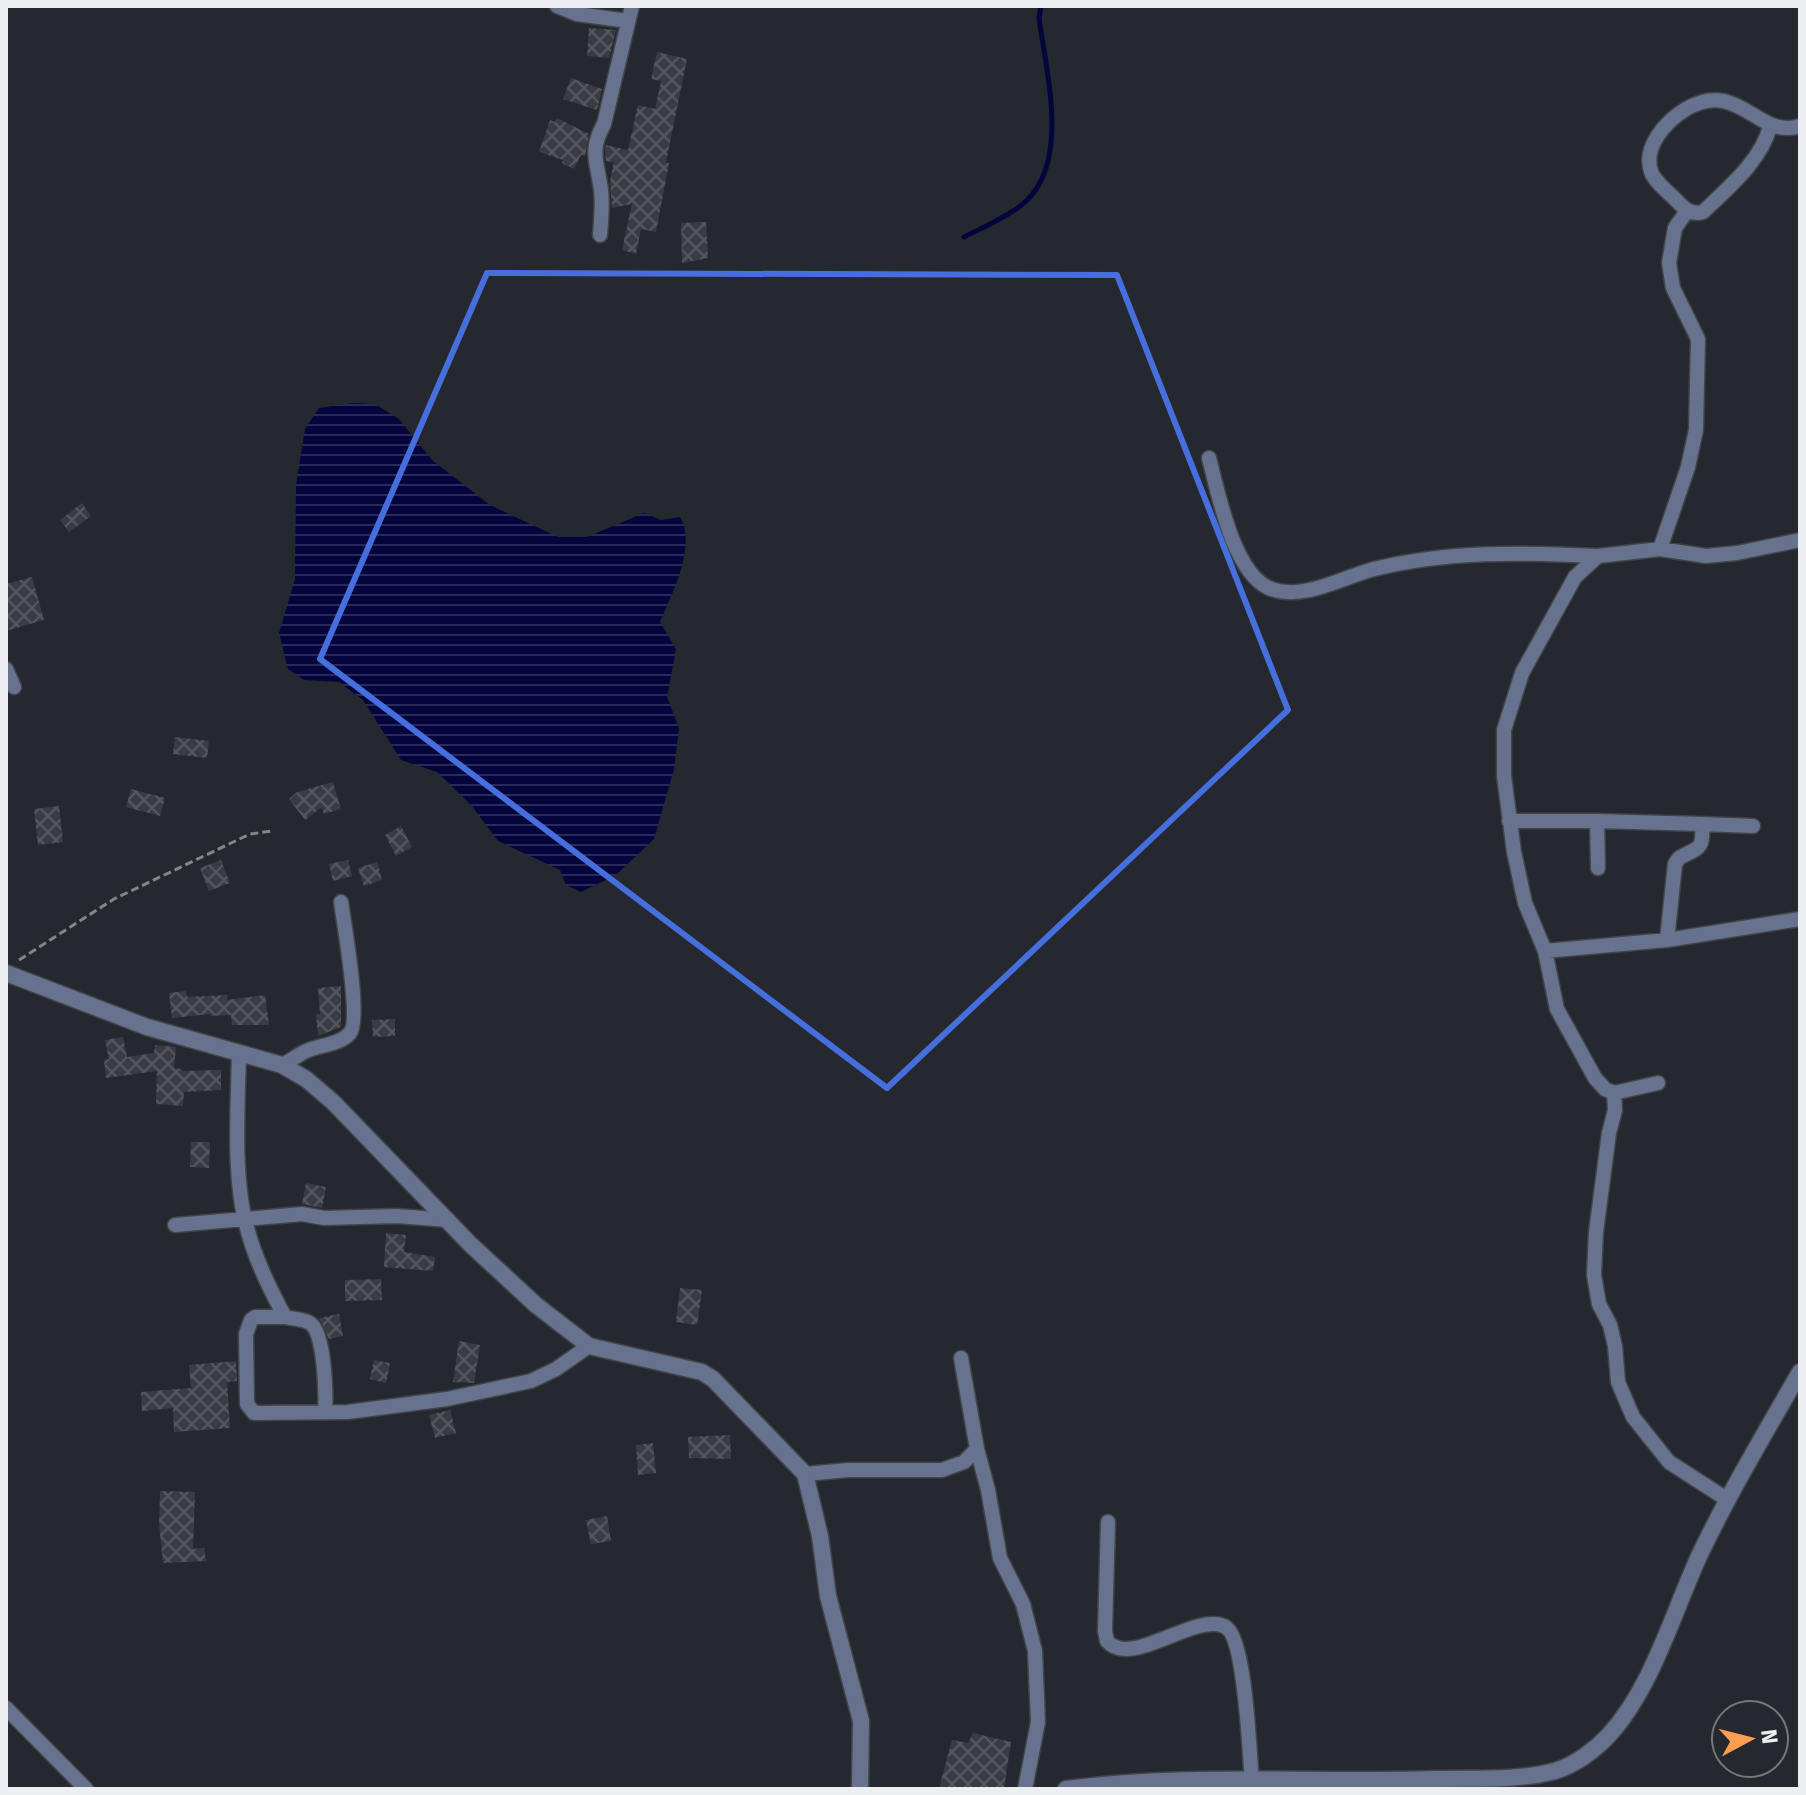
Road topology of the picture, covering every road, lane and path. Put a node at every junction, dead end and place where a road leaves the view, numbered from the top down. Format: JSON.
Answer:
{"nodes":[{"id":1,"x":557,"y":6,"type":"edge"},
{"id":2,"x":632,"y":6,"type":"edge"},
{"id":3,"x":628,"y":21,"type":"junction"},
{"id":4,"x":1770,"y":126,"type":"junction"},
{"id":5,"x":1800,"y":126,"type":"edge"},
{"id":6,"x":1687,"y":211,"type":"junction"},
{"id":7,"x":600,"y":235,"type":"dead end"},
{"id":8,"x":1209,"y":458,"type":"dead end"},
{"id":9,"x":1800,"y":540,"type":"edge"},
{"id":10,"x":1660,"y":549,"type":"junction"},
{"id":11,"x":1598,"y":556,"type":"junction"},
{"id":12,"x":6,"y":669,"type":"edge"},
{"id":13,"x":14,"y":687,"type":"dead end"},
{"id":14,"x":1509,"y":821,"type":"junction"},
{"id":15,"x":1597,"y":821,"type":"junction"},
{"id":16,"x":1702,"y":824,"type":"junction"},
{"id":17,"x":1753,"y":826,"type":"dead end"},
{"id":18,"x":272,"y":831,"type":"dead end"},
{"id":19,"x":1598,"y":868,"type":"dead end"},
{"id":20,"x":341,"y":902,"type":"dead end"},
{"id":21,"x":1800,"y":919,"type":"edge"},
{"id":22,"x":1667,"y":940,"type":"junction"},
{"id":23,"x":1545,"y":951,"type":"junction"},
{"id":24,"x":18,"y":961,"type":"dead end"},
{"id":25,"x":6,"y":973,"type":"edge"},
{"id":26,"x":239,"y":1052,"type":"junction"},
{"id":27,"x":282,"y":1065,"type":"junction"},
{"id":28,"x":1658,"y":1083,"type":"dead end"},
{"id":29,"x":1614,"y":1093,"type":"junction"},
{"id":30,"x":244,"y":1218,"type":"junction"},
{"id":31,"x":448,"y":1220,"type":"junction"},
{"id":32,"x":175,"y":1225,"type":"dead end"},
{"id":33,"x":285,"y":1317,"type":"junction"},
{"id":34,"x":589,"y":1346,"type":"junction"},
{"id":35,"x":961,"y":1358,"type":"dead end"},
{"id":36,"x":1800,"y":1372,"type":"edge"},
{"id":37,"x":325,"y":1411,"type":"junction"},
{"id":38,"x":977,"y":1449,"type":"junction"},
{"id":39,"x":805,"y":1474,"type":"junction"},
{"id":40,"x":1728,"y":1500,"type":"junction"},
{"id":41,"x":1108,"y":1522,"type":"dead end"},
{"id":42,"x":6,"y":1708,"type":"edge"},
{"id":43,"x":1252,"y":1780,"type":"junction"},
{"id":44,"x":86,"y":1789,"type":"edge"},
{"id":45,"x":860,"y":1789,"type":"edge"},
{"id":46,"x":1025,"y":1789,"type":"edge"},
{"id":47,"x":1066,"y":1789,"type":"edge"}],
"edges":[{"from":1,"to":3,"type":"street"},
{"from":2,"to":3,"type":"street"},
{"from":3,"to":7,"type":"street"},
{"from":4,"to":5,"type":"street"},
{"from":4,"to":6,"type":"street"},
{"from":4,"to":6,"type":"street"},
{"from":6,"to":10,"type":"street"},
{"from":8,"to":11,"type":"street"},
{"from":9,"to":10,"type":"street"},
{"from":10,"to":11,"type":"street"},
{"from":11,"to":14,"type":"street"},
{"from":12,"to":13,"type":"street"},
{"from":14,"to":15,"type":"street"},
{"from":14,"to":23,"type":"street"},
{"from":15,"to":16,"type":"street"},
{"from":15,"to":19,"type":"street"},
{"from":16,"to":17,"type":"street"},
{"from":16,"to":22,"type":"street"},
{"from":18,"to":24,"type":"path"},
{"from":20,"to":27,"type":"street"},
{"from":21,"to":22,"type":"street"},
{"from":22,"to":23,"type":"street"},
{"from":23,"to":29,"type":"street"},
{"from":25,"to":26,"type":"street"},
{"from":26,"to":27,"type":"street"},
{"from":26,"to":30,"type":"street"},
{"from":27,"to":31,"type":"street"},
{"from":28,"to":29,"type":"street"},
{"from":29,"to":40,"type":"street"},
{"from":30,"to":31,"type":"street"},
{"from":30,"to":32,"type":"street"},
{"from":30,"to":33,"type":"street"},
{"from":31,"to":34,"type":"street"},
{"from":33,"to":37,"type":"street"},
{"from":33,"to":37,"type":"street"},
{"from":34,"to":37,"type":"street"},
{"from":34,"to":39,"type":"street"},
{"from":35,"to":38,"type":"street"},
{"from":36,"to":40,"type":"street"},
{"from":38,"to":39,"type":"street"},
{"from":38,"to":46,"type":"street"},
{"from":39,"to":45,"type":"street"},
{"from":40,"to":43,"type":"street"},
{"from":41,"to":43,"type":"street"},
{"from":42,"to":44,"type":"street"},
{"from":43,"to":47,"type":"street"}]}
